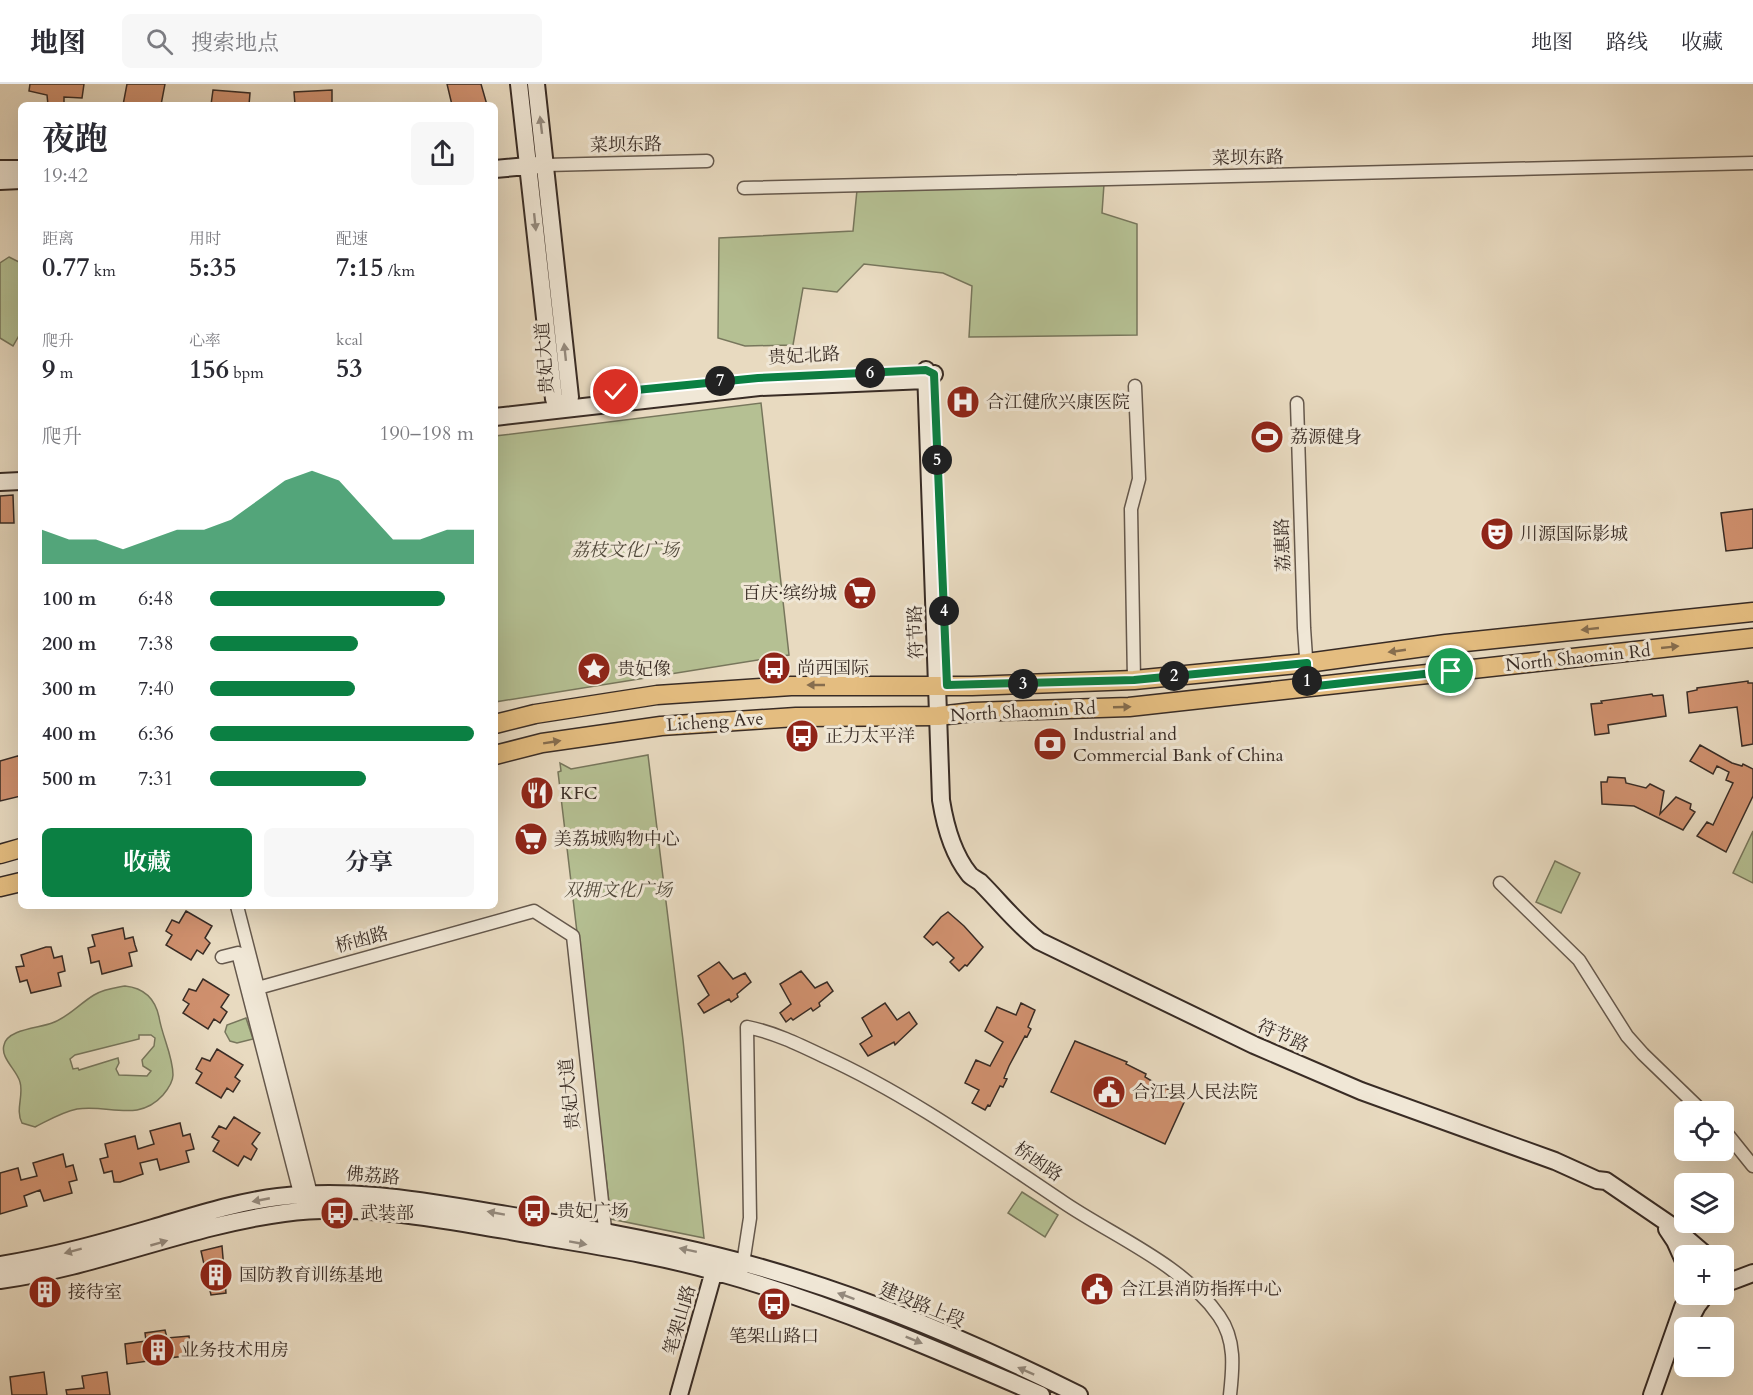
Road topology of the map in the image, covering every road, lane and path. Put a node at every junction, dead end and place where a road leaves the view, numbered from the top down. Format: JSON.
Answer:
{"nodes":[{"id":1,"x":519,"y":84,"type":"edge"},
{"id":2,"x":536,"y":84,"type":"edge"},
{"id":3,"x":707,"y":161,"type":"dead end"},
{"id":4,"x":1753,"y":163,"type":"edge"},
{"id":5,"x":538,"y":165,"type":"junction"},
{"id":6,"x":18,"y":168,"type":"edge"},
{"id":7,"x":0,"y":169,"type":"edge"},
{"id":8,"x":498,"y":170,"type":"edge"},
{"id":9,"x":18,"y":180,"type":"edge"},
{"id":10,"x":0,"y":181,"type":"edge"},
{"id":11,"x":744,"y":188,"type":"dead end"},
{"id":12,"x":929,"y":375,"type":"joint"},
{"id":13,"x":1135,"y":386,"type":"dead end"},
{"id":14,"x":563,"y":401,"type":"junction"},
{"id":15,"x":1297,"y":403,"type":"dead end"},
{"id":16,"x":498,"y":406,"type":"edge"},
{"id":17,"x":498,"y":416,"type":"edge"},
{"id":18,"x":18,"y":470,"type":"edge"},
{"id":19,"x":0,"y":471,"type":"edge"},
{"id":20,"x":18,"y":481,"type":"edge"},
{"id":21,"x":0,"y":482,"type":"edge"},
{"id":22,"x":1753,"y":612,"type":"edge"},
{"id":23,"x":1753,"y":638,"type":"edge"},
{"id":24,"x":1307,"y":663,"type":"junction"},
{"id":25,"x":1134,"y":680,"type":"junction"},
{"id":26,"x":891,"y":685,"type":"junction"},
{"id":27,"x":942,"y":685,"type":"junction"},
{"id":28,"x":1308,"y":687,"type":"junction"},
{"id":29,"x":657,"y":695,"type":"junction"},
{"id":30,"x":631,"y":698,"type":"junction"},
{"id":31,"x":889,"y":716,"type":"junction"},
{"id":32,"x":943,"y":716,"type":"junction"},
{"id":33,"x":498,"y":722,"type":"edge"},
{"id":34,"x":661,"y":726,"type":"junction"},
{"id":35,"x":635,"y":729,"type":"junction"},
{"id":36,"x":498,"y":754,"type":"edge"},
{"id":37,"x":18,"y":849,"type":"edge"},
{"id":38,"x":0,"y":854,"type":"edge"},
{"id":39,"x":18,"y":883,"type":"edge"},
{"id":40,"x":1500,"y":883,"type":"dead end"},
{"id":41,"x":0,"y":887,"type":"edge"},
{"id":42,"x":238,"y":909,"type":"edge"},
{"id":43,"x":573,"y":936,"type":"joint"},
{"id":44,"x":222,"y":957,"type":"dead end"},
{"id":45,"x":258,"y":988,"type":"junction"},
{"id":46,"x":1692,"y":1101,"type":"edge"},
{"id":47,"x":1734,"y":1142,"type":"edge"},
{"id":48,"x":1753,"y":1166,"type":"edge"},
{"id":49,"x":1597,"y":1180,"type":"junction"},
{"id":50,"x":306,"y":1200,"type":"junction"},
{"id":51,"x":1667,"y":1229,"type":"junction"},
{"id":52,"x":606,"y":1240,"type":"junction"},
{"id":53,"x":1677,"y":1245,"type":"edge"},
{"id":54,"x":1685,"y":1245,"type":"edge"},
{"id":55,"x":1693,"y":1245,"type":"edge"},
{"id":56,"x":1753,"y":1262,"type":"edge"},
{"id":57,"x":716,"y":1264,"type":"junction"},
{"id":58,"x":0,"y":1265,"type":"edge"},
{"id":59,"x":742,"y":1271,"type":"junction"},
{"id":60,"x":1734,"y":1272,"type":"edge"},
{"id":61,"x":1753,"y":1273,"type":"edge"},
{"id":62,"x":1734,"y":1275,"type":"edge"},
{"id":63,"x":0,"y":1280,"type":"edge"},
{"id":64,"x":1685,"y":1305,"type":"edge"},
{"id":65,"x":1674,"y":1361,"type":"edge"},
{"id":66,"x":1662,"y":1394,"type":"edge"},
{"id":67,"x":679,"y":1395,"type":"edge"},
{"id":68,"x":1041,"y":1395,"type":"edge"},
{"id":69,"x":1079,"y":1395,"type":"edge"},
{"id":70,"x":1230,"y":1395,"type":"edge"}],
"edges":[{"from":1,"to":5,"type":"main road","name":"贵妃大道"},
{"from":5,"to":2,"type":"main road","name":"贵妃大道","one_way":true},
{"from":3,"to":5,"type":"street","name":"菜坝东路"},
{"from":4,"to":11,"type":"street","name":"菜坝东路"},
{"from":5,"to":8,"type":"main road"},
{"from":5,"to":14,"type":"main road","name":"贵妃大道"},
{"from":6,"to":7,"type":"main road"},
{"from":9,"to":10,"type":"main road"},
{"from":12,"to":14,"type":"main road","name":"贵妃北路"},
{"from":12,"to":27,"type":"main road","name":"符节路"},
{"from":13,"to":25,"type":"street"},
{"from":14,"to":16,"type":"main road"},
{"from":14,"to":17,"type":"main road"},
{"from":15,"to":24,"type":"street","name":"荔惠路"},
{"from":18,"to":19,"type":"main road"},
{"from":20,"to":21,"type":"main road"},
{"from":22,"to":24,"type":"main road","name":"North Shaomin Rd","one_way":true},
{"from":28,"to":23,"type":"main road","name":"North Shaomin Rd","one_way":true},
{"from":24,"to":25,"type":"main road","name":"North Shaomin Rd"},
{"from":24,"to":28,"type":"street","name":"荔惠路"},
{"from":25,"to":27,"type":"main road","name":"North Shaomin Rd"},
{"from":26,"to":27,"type":"main road","name":"Licheng Ave"},
{"from":26,"to":29,"type":"main road","name":"Licheng Ave","one_way":true},
{"from":26,"to":31,"type":"main road"},
{"from":27,"to":32,"type":"main road","name":"符节路"},
{"from":32,"to":28,"type":"main road","name":"North Shaomin Rd","one_way":true},
{"from":29,"to":30,"type":"main road","name":"Licheng Ave"},
{"from":29,"to":34,"type":"main road"},
{"from":30,"to":33,"type":"main road","name":"Licheng Ave"},
{"from":30,"to":35,"type":"main road"},
{"from":31,"to":32,"type":"main road","name":"Licheng Ave"},
{"from":31,"to":34,"type":"main road","name":"Licheng Ave"},
{"from":32,"to":49,"type":"main road","name":"符节路"},
{"from":34,"to":35,"type":"main road","name":"Licheng Ave"},
{"from":36,"to":35,"type":"main road","name":"Licheng Ave","one_way":true},
{"from":37,"to":38,"type":"main road"},
{"from":39,"to":41,"type":"main road"},
{"from":40,"to":46,"type":"street"},
{"from":42,"to":45,"type":"street"},
{"from":43,"to":45,"type":"street","name":"桥凼路"},
{"from":43,"to":52,"type":"street","name":"贵妃大道"},
{"from":44,"to":50,"type":"street"},
{"from":45,"to":50,"type":"street"},
{"from":47,"to":48,"type":"street"},
{"from":49,"to":51,"type":"main road","name":"符节路"},
{"from":49,"to":55,"type":"main road","name":"符节路"},
{"from":50,"to":52,"type":"main road","name":"佛荔路"},
{"from":50,"to":58,"type":"main road","name":"佛荔路","one_way":true},
{"from":63,"to":50,"type":"main road","name":"佛荔路","one_way":true},
{"from":51,"to":53,"type":"main road"},
{"from":51,"to":54,"type":"main road","name":"符节路"},
{"from":52,"to":57,"type":"main road","name":"佛荔路"},
{"from":56,"to":60,"type":"main road"},
{"from":57,"to":59,"type":"main road","name":"佛荔路"},
{"from":57,"to":67,"type":"main road","name":"笔架山路"},
{"from":59,"to":68,"type":"main road","name":"建设路上段","one_way":true},
{"from":69,"to":59,"type":"main road","name":"建设路上段","one_way":true},
{"from":59,"to":70,"type":"street","name":"桥凼路"},
{"from":61,"to":62,"type":"main road"},
{"from":64,"to":66,"type":"main road"},
{"from":65,"to":66,"type":"main road"}]}
